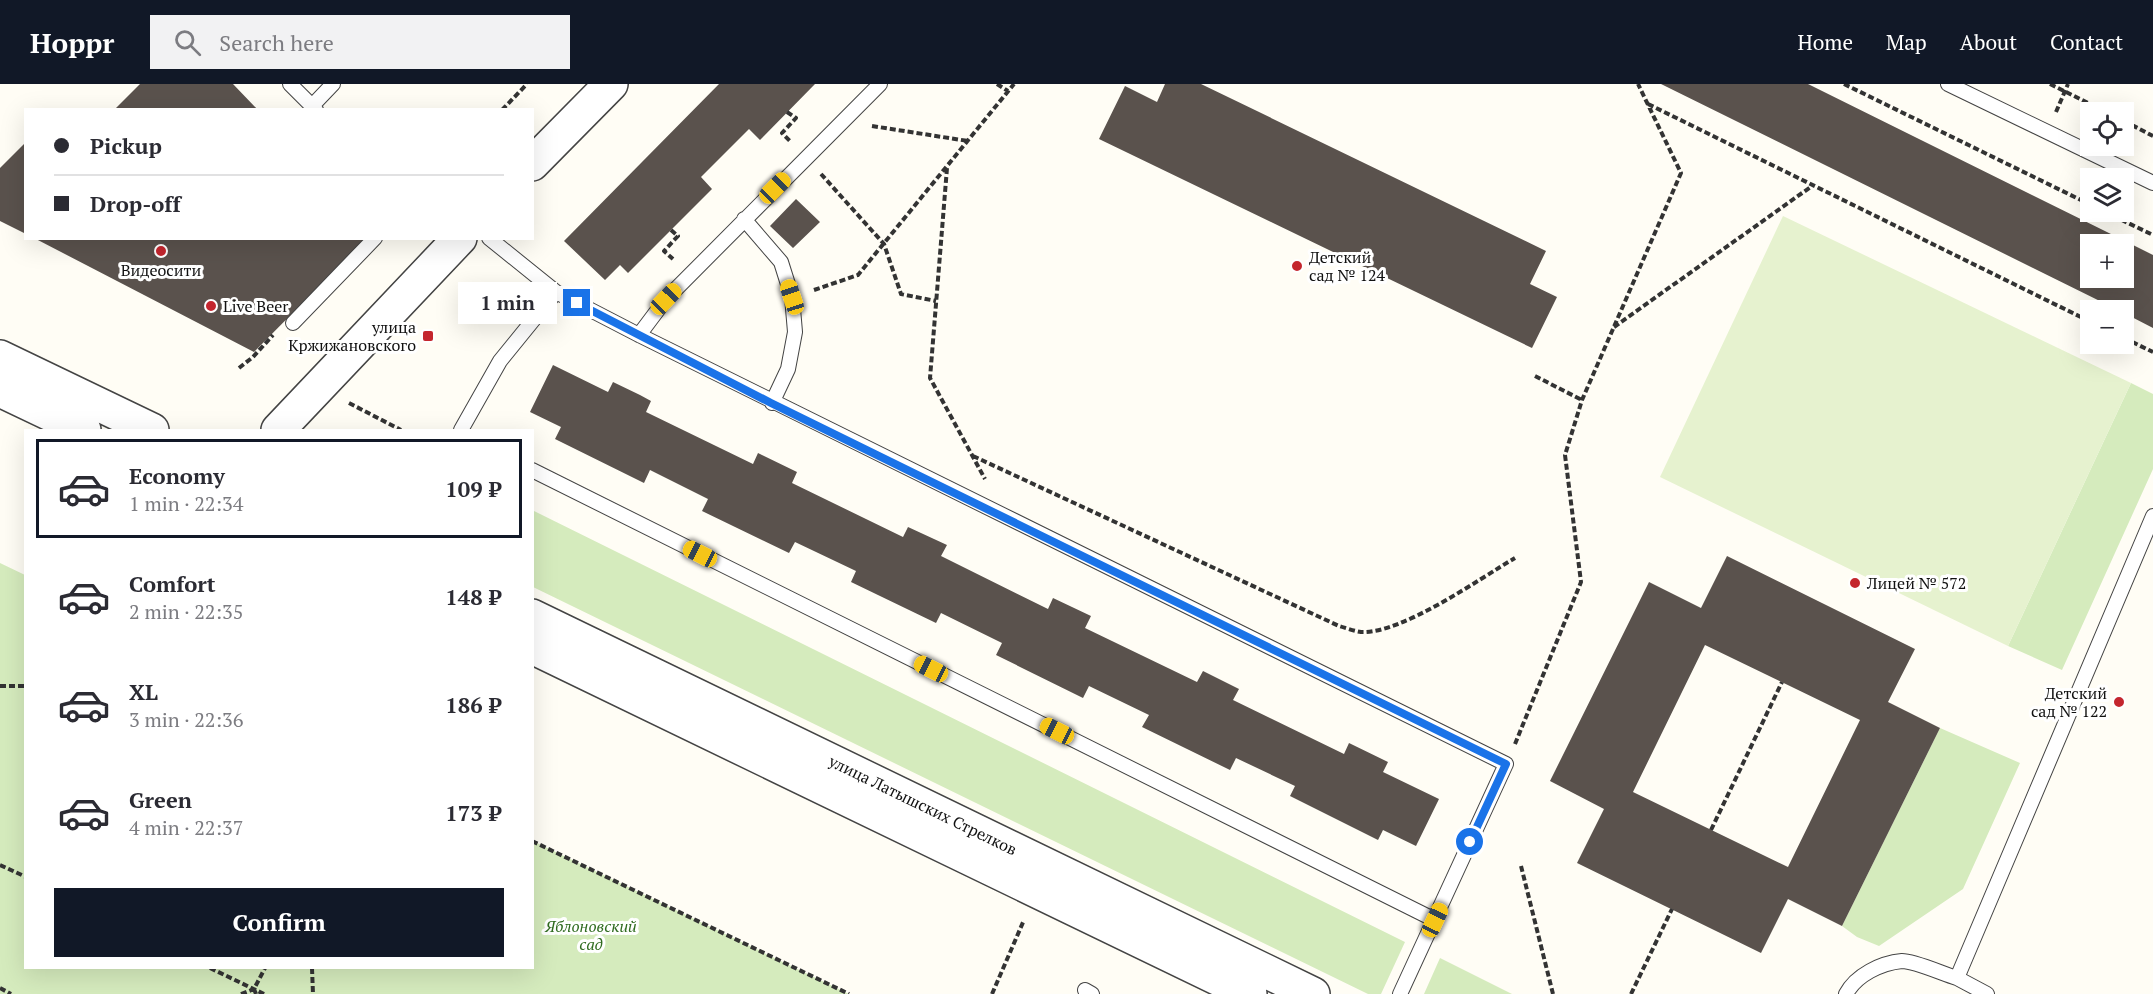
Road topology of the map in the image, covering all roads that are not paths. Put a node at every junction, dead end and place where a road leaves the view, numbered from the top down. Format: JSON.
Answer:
{"nodes":[{"id":1,"x":290,"y":84,"type":"edge"},
{"id":2,"x":333,"y":84,"type":"edge"},
{"id":3,"x":611,"y":84,"type":"edge"},
{"id":4,"x":880,"y":84,"type":"edge"},
{"id":5,"x":1948,"y":84,"type":"edge"},
{"id":6,"x":314,"y":108,"type":"edge"},
{"id":7,"x":534,"y":162,"type":"edge"},
{"id":8,"x":2153,"y":183,"type":"edge"},
{"id":9,"x":744,"y":219,"type":"junction"},
{"id":10,"x":373,"y":240,"type":"edge"},
{"id":11,"x":491,"y":240,"type":"edge"},
{"id":12,"x":452,"y":241,"type":"edge"},
{"id":13,"x":556,"y":292,"type":"junction"},
{"id":14,"x":293,"y":323,"type":"road end"},
{"id":15,"x":639,"y":335,"type":"junction"},
{"id":16,"x":0,"y":357,"type":"edge"},
{"id":17,"x":0,"y":390,"type":"edge"},
{"id":18,"x":771,"y":403,"type":"junction"},
{"id":19,"x":82,"y":429,"type":"edge"},
{"id":20,"x":150,"y":429,"type":"edge"},
{"id":21,"x":279,"y":429,"type":"edge"},
{"id":22,"x":462,"y":429,"type":"edge"},
{"id":23,"x":534,"y":471,"type":"edge"},
{"id":24,"x":2153,"y":516,"type":"edge"},
{"id":25,"x":534,"y":617,"type":"edge"},
{"id":26,"x":534,"y":648,"type":"edge"},
{"id":27,"x":1435,"y":920,"type":"junction"},
{"id":28,"x":1213,"y":970,"type":"junction"},
{"id":29,"x":1957,"y":978,"type":"junction"},
{"id":30,"x":1250,"y":994,"type":"edge"},
{"id":31,"x":1313,"y":994,"type":"edge"},
{"id":32,"x":1400,"y":994,"type":"edge"},
{"id":33,"x":1846,"y":994,"type":"edge"},
{"id":34,"x":1988,"y":994,"type":"edge"}],
"edges":[{"from":1,"to":6,"type":"lane"},
{"from":2,"to":6,"type":"lane"},
{"from":3,"to":7,"type":"street"},
{"from":4,"to":9,"type":"lane"},
{"from":5,"to":8,"type":"lane"},
{"from":9,"to":15,"type":"lane"},
{"from":9,"to":18,"type":"lane"},
{"from":10,"to":14,"type":"lane"},
{"from":11,"to":13,"type":"lane"},
{"from":12,"to":21,"type":"street"},
{"from":13,"to":15,"type":"lane"},
{"from":13,"to":22,"type":"lane"},
{"from":15,"to":18,"type":"lane"},
{"from":16,"to":20,"type":"street"},
{"from":17,"to":19,"type":"street"},
{"from":18,"to":27,"type":"lane"},
{"from":23,"to":27,"type":"lane"},
{"from":24,"to":29,"type":"lane"},
{"from":25,"to":28,"type":"street","name":"улица Латышских Стрелков"},
{"from":26,"to":28,"type":"street","name":"улица Латышских Стрелков"},
{"from":27,"to":32,"type":"lane"},
{"from":28,"to":30,"type":"street","name":"улица Латышских Стрелков"},
{"from":28,"to":31,"type":"street","name":"улица Латышских Стрелков"},
{"from":29,"to":33,"type":"lane"},
{"from":29,"to":34,"type":"lane"}]}
